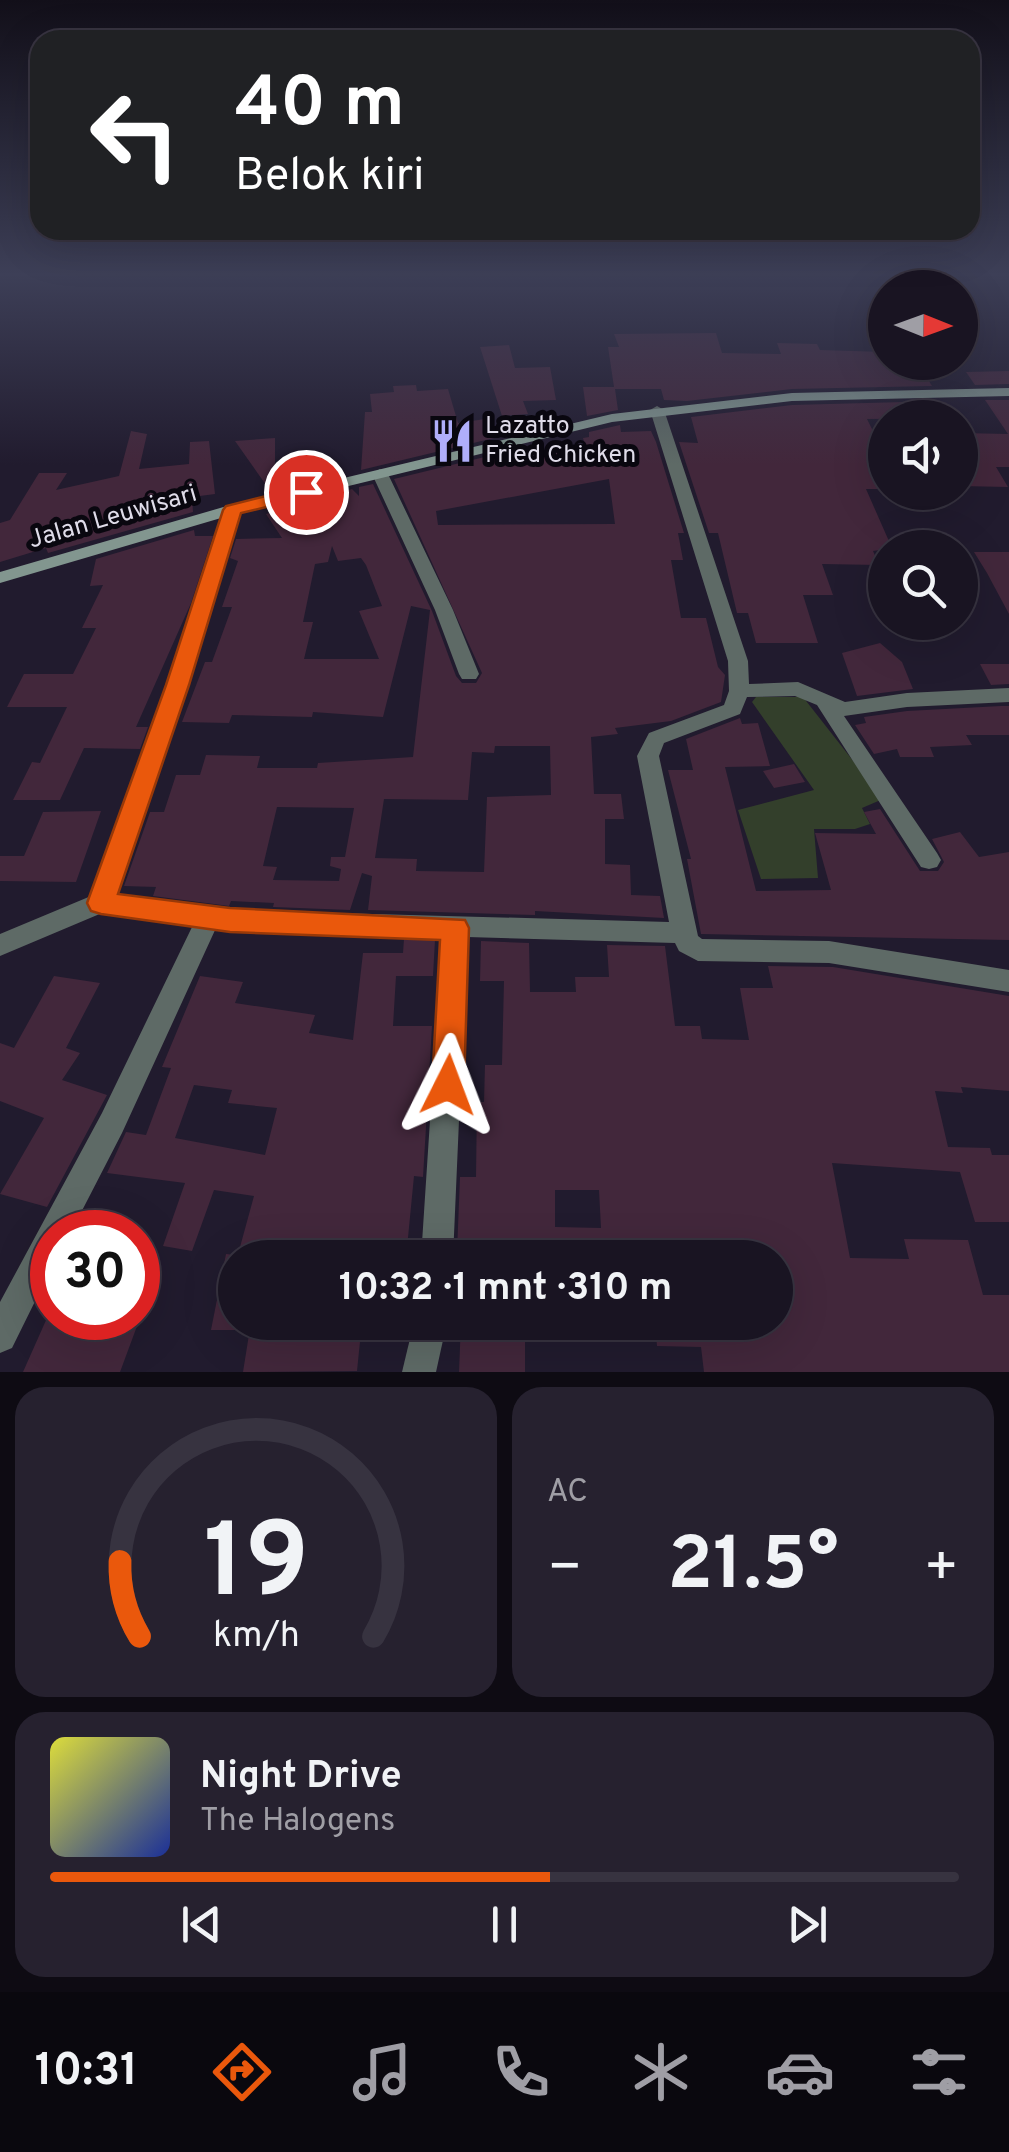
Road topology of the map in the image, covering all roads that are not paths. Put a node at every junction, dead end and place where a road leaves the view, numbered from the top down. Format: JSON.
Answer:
{"nodes":[{"id":1,"x":1009,"y":392,"type":"edge"},
{"id":2,"x":657,"y":410,"type":"junction"},
{"id":3,"x":380,"y":474,"type":"junction"},
{"id":4,"x":233,"y":510,"type":"junction"},
{"id":5,"x":0,"y":578,"type":"edge"},
{"id":6,"x":468,"y":674,"type":"dead end"},
{"id":7,"x":740,"y":691,"type":"junction"},
{"id":8,"x":1009,"y":696,"type":"edge"},
{"id":9,"x":826,"y":704,"type":"junction"},
{"id":10,"x":930,"y":860,"type":"dead end"},
{"id":11,"x":101,"y":903,"type":"junction"},
{"id":12,"x":209,"y":917,"type":"junction"},
{"id":13,"x":455,"y":928,"type":"junction"},
{"id":14,"x":684,"y":933,"type":"junction"},
{"id":15,"x":0,"y":945,"type":"edge"},
{"id":16,"x":1009,"y":981,"type":"edge"},
{"id":17,"x":66,"y":1210,"type":"edge"},
{"id":18,"x":438,"y":1240,"type":"edge"},
{"id":19,"x":30,"y":1278,"type":"edge"},
{"id":20,"x":0,"y":1336,"type":"edge"},
{"id":21,"x":427,"y":1340,"type":"edge"},
{"id":22,"x":420,"y":1372,"type":"edge"}],
"edges":[{"from":1,"to":2,"type":"main road","name":"Jalan Leuwisari"},
{"from":2,"to":3,"type":"main road","name":"Jalan Leuwisari"},
{"from":2,"to":7,"type":"street"},
{"from":3,"to":4,"type":"main road","name":"Jalan Leuwisari"},
{"from":3,"to":6,"type":"street"},
{"from":4,"to":5,"type":"main road","name":"Jalan Leuwisari"},
{"from":4,"to":11,"type":"street"},
{"from":7,"to":9,"type":"street"},
{"from":7,"to":14,"type":"street"},
{"from":8,"to":9,"type":"street"},
{"from":9,"to":10,"type":"street"},
{"from":11,"to":12,"type":"street"},
{"from":11,"to":15,"type":"street"},
{"from":12,"to":13,"type":"street"},
{"from":12,"to":17,"type":"street"},
{"from":13,"to":14,"type":"street"},
{"from":13,"to":18,"type":"street"},
{"from":14,"to":16,"type":"street"},
{"from":19,"to":20,"type":"street"},
{"from":21,"to":22,"type":"street"}]}
